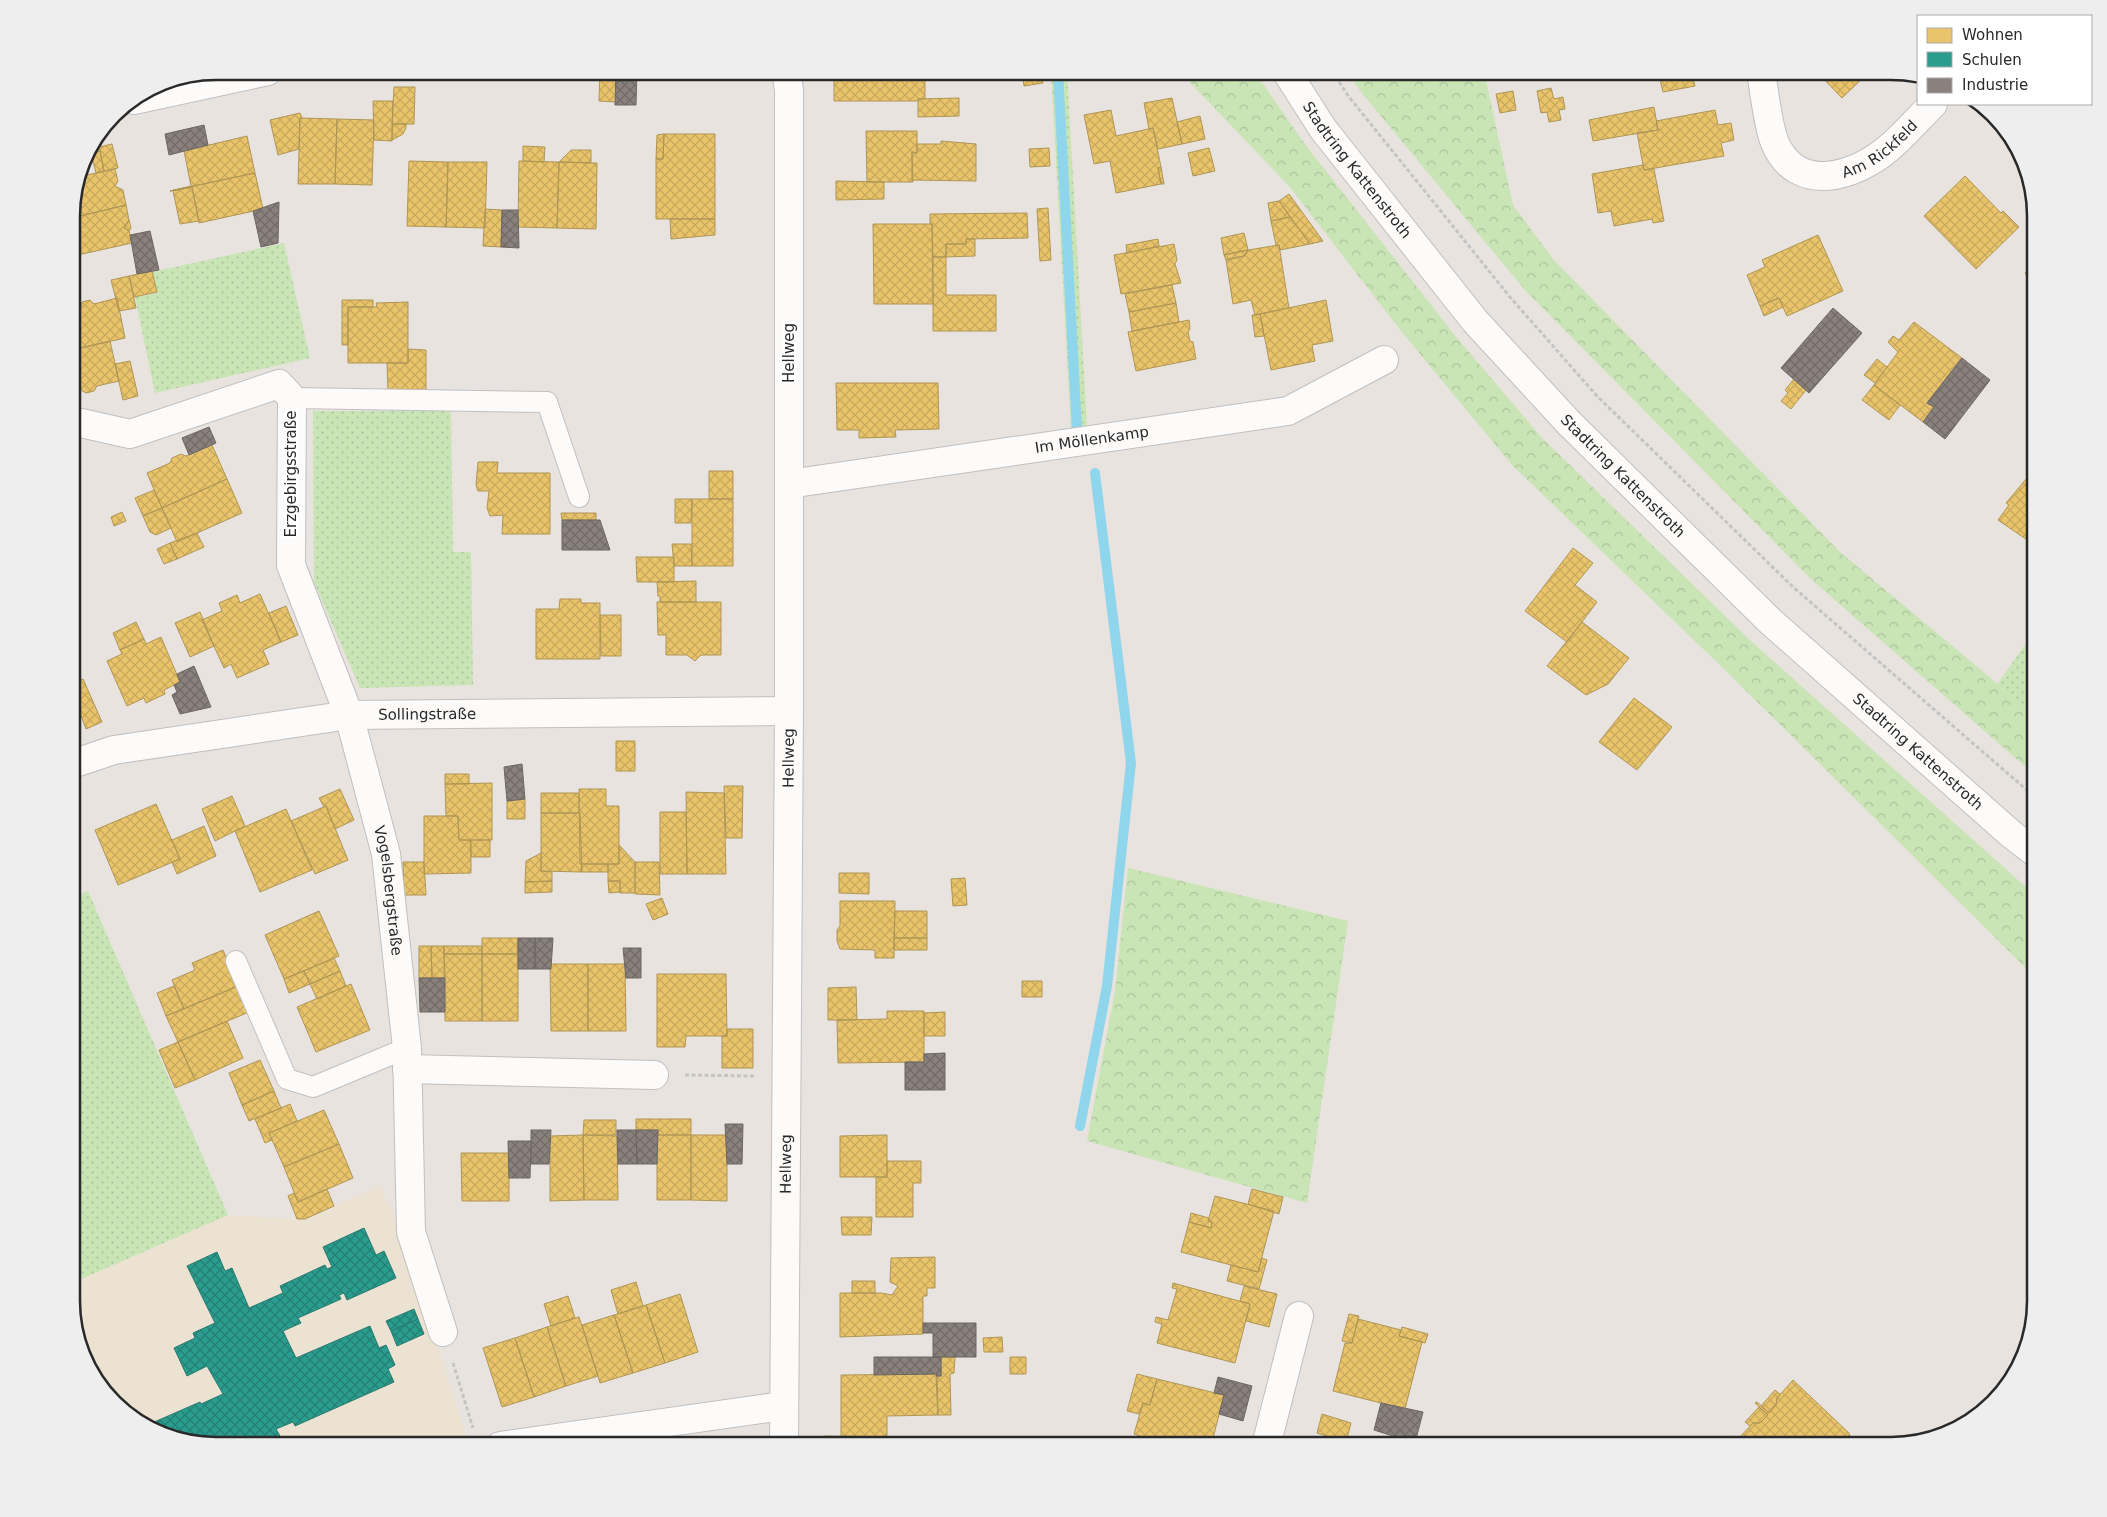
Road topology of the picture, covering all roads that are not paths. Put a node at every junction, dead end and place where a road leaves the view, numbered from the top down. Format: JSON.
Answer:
{"nodes":[{"id":1,"x":226,"y":80,"type":"edge"},
{"id":2,"x":787,"y":80,"type":"edge"},
{"id":3,"x":1292,"y":80,"type":"edge"},
{"id":4,"x":1762,"y":80,"type":"edge"},
{"id":5,"x":152,"y":96,"type":"edge"},
{"id":6,"x":1932,"y":105,"type":"edge"},
{"id":7,"x":1384,"y":360,"type":"dead end"},
{"id":8,"x":292,"y":398,"type":"junction"},
{"id":9,"x":80,"y":423,"type":"edge"},
{"id":10,"x":789,"y":484,"type":"junction"},
{"id":11,"x":579,"y":497,"type":"dead end"},
{"id":12,"x":789,"y":711,"type":"junction"},
{"id":13,"x":349,"y":715,"type":"junction"},
{"id":14,"x":80,"y":761,"type":"edge"},
{"id":15,"x":2011,"y":834,"type":"junction"},
{"id":16,"x":2027,"y":846,"type":"edge"},
{"id":17,"x":2027,"y":851,"type":"edge"},
{"id":18,"x":236,"y":961,"type":"dead end"},
{"id":19,"x":407,"y":1059,"type":"junction"},
{"id":20,"x":654,"y":1075,"type":"road end"},
{"id":21,"x":1299,"y":1316,"type":"dead end"},
{"id":22,"x":443,"y":1332,"type":"road end"},
{"id":23,"x":783,"y":1406,"type":"junction"},
{"id":24,"x":564,"y":1437,"type":"edge"},
{"id":25,"x":784,"y":1437,"type":"edge"},
{"id":26,"x":1268,"y":1437,"type":"edge"}],
"edges":[{"from":1,"to":5,"type":"street"},
{"from":2,"to":10,"type":"street","name":"Hellweg"},
{"from":3,"to":15,"type":"street","name":"Stadtring Kattenstroth"},
{"from":4,"to":6,"type":"street","name":"Am Rickfeld"},
{"from":7,"to":10,"type":"street","name":"Im Möllenkamp"},
{"from":8,"to":9,"type":"street","name":"Erzgebirgsstraße"},
{"from":8,"to":11,"type":"lane"},
{"from":8,"to":13,"type":"street","name":"Erzgebirgsstraße"},
{"from":10,"to":12,"type":"street","name":"Hellweg"},
{"from":12,"to":13,"type":"street","name":"Sollingstraße"},
{"from":12,"to":23,"type":"street","name":"Hellweg"},
{"from":13,"to":14,"type":"street","name":"Sollingstraße"},
{"from":13,"to":19,"type":"street","name":"Vogelsbergstraße"},
{"from":15,"to":16,"type":"street","name":"Stadtring Kattenstroth"},
{"from":15,"to":17,"type":"street","name":"Stadtring Kattenstroth"},
{"from":18,"to":19,"type":"lane"},
{"from":19,"to":20,"type":"street"},
{"from":19,"to":22,"type":"street","name":"Vogelsbergstraße"},
{"from":21,"to":26,"type":"street"},
{"from":23,"to":24,"type":"street"},
{"from":23,"to":25,"type":"street","name":"Hellweg"}]}
